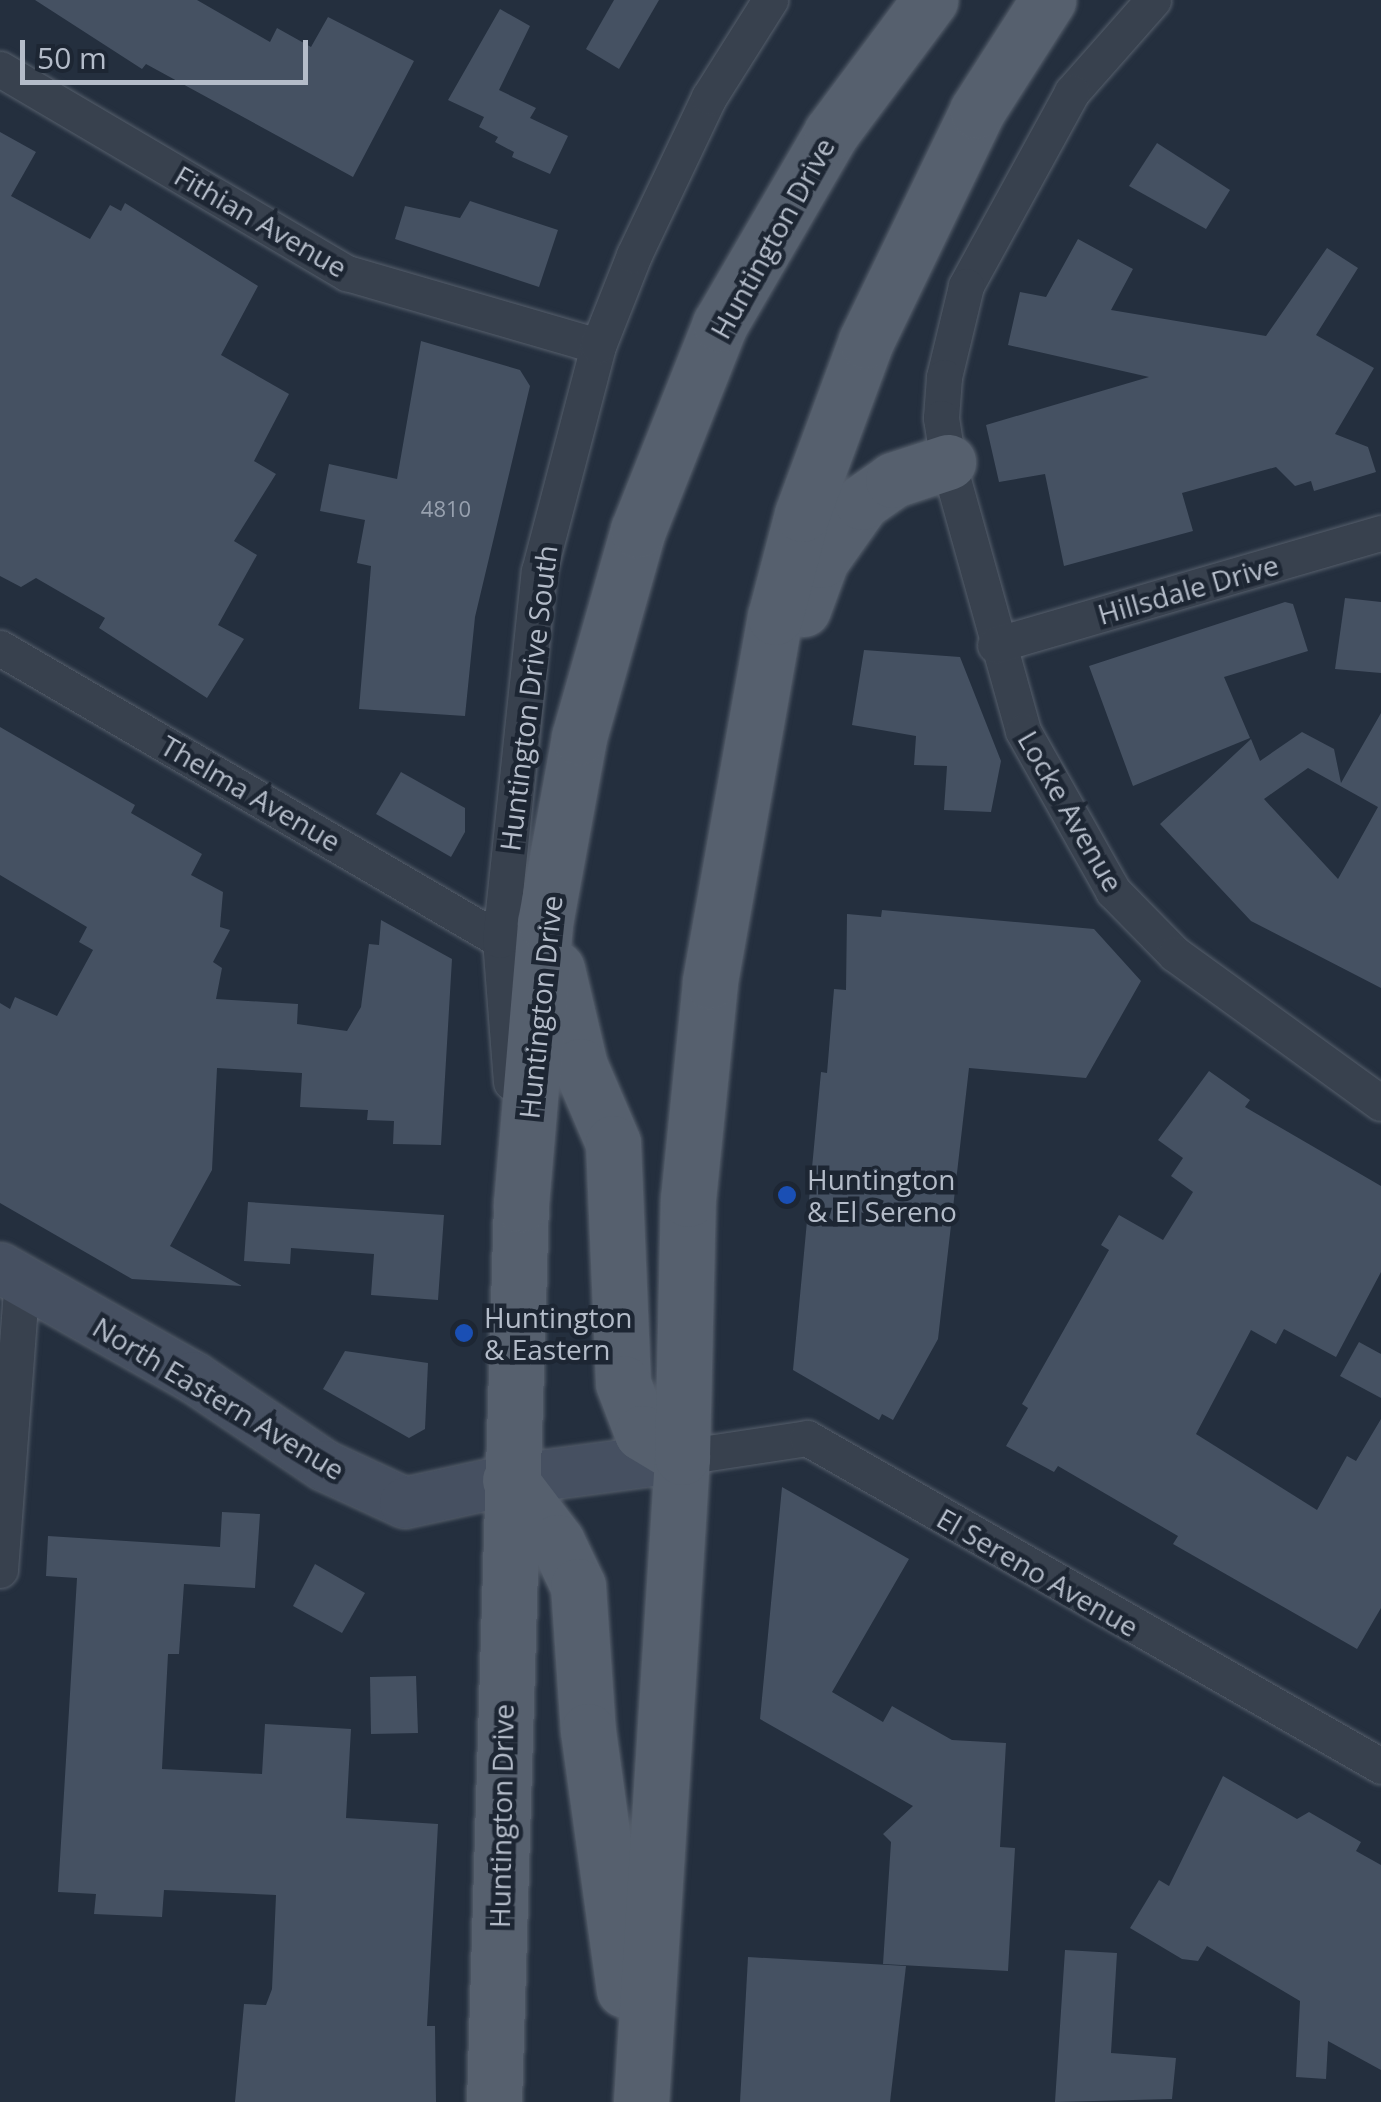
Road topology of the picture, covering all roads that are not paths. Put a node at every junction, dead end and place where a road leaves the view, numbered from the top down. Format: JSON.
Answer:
{"nodes":[{"id":1,"x":770,"y":0,"type":"edge"},
{"id":2,"x":930,"y":0,"type":"edge"},
{"id":3,"x":1048,"y":0,"type":"edge"},
{"id":4,"x":1152,"y":0,"type":"edge"},
{"id":5,"x":0,"y":70,"type":"edge"},
{"id":6,"x":598,"y":346,"type":"junction"},
{"id":7,"x":948,"y":462,"type":"junction"},
{"id":8,"x":1381,"y":533,"type":"edge"},
{"id":9,"x":995,"y":645,"type":"junction"},
{"id":10,"x":0,"y":648,"type":"edge"},
{"id":11,"x":751,"y":747,"type":"junction"},
{"id":12,"x":523,"y":931,"type":"junction"},
{"id":13,"x":1381,"y":1103,"type":"edge"},
{"id":14,"x":11,"y":1274,"type":"edge"},
{"id":15,"x":682,"y":1457,"type":"junction"},
{"id":16,"x":510,"y":1480,"type":"junction"},
{"id":17,"x":0,"y":1570,"type":"edge"},
{"id":18,"x":1381,"y":1766,"type":"edge"},
{"id":19,"x":494,"y":2102,"type":"edge"},
{"id":20,"x":640,"y":2102,"type":"edge"}],
"edges":[{"from":1,"to":6,"type":"street","name":"Huntington Drive South"},
{"from":2,"to":12,"type":"main road","name":"Huntington Drive"},
{"from":3,"to":11,"type":"main road"},
{"from":4,"to":7,"type":"street","name":"Locke Avenue"},
{"from":5,"to":6,"type":"street","name":"Fithian Avenue"},
{"from":6,"to":12,"type":"street","name":"Huntington Drive South"},
{"from":7,"to":9,"type":"street","name":"Locke Avenue"},
{"from":7,"to":11,"type":"main road"},
{"from":8,"to":9,"type":"street","name":"Hillsdale Drive"},
{"from":9,"to":13,"type":"street","name":"Locke Avenue"},
{"from":10,"to":12,"type":"street","name":"Thelma Avenue"},
{"from":11,"to":15,"type":"main road"},
{"from":12,"to":15,"type":"main road"},
{"from":12,"to":16,"type":"main road","name":"Huntington Drive"},
{"from":14,"to":16,"type":"main road","name":"North Eastern Avenue"},
{"from":14,"to":17,"type":"street"},
{"from":15,"to":16,"type":"main road","name":"North Eastern Avenue"},
{"from":15,"to":18,"type":"street","name":"El Sereno Avenue"},
{"from":15,"to":20,"type":"main road"},
{"from":16,"to":19,"type":"main road","name":"Huntington Drive"},
{"from":16,"to":20,"type":"main road"}]}
